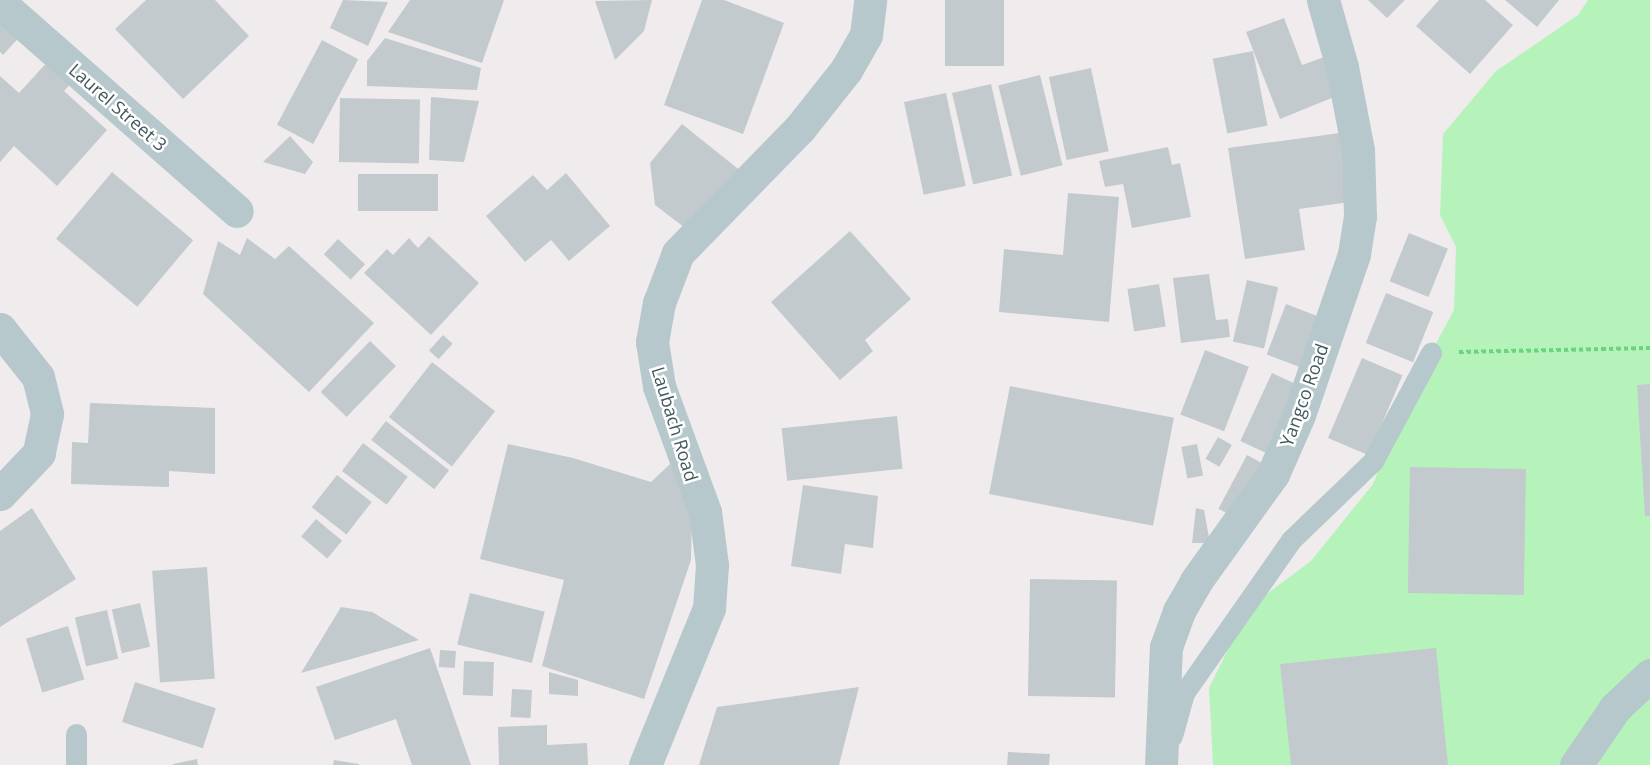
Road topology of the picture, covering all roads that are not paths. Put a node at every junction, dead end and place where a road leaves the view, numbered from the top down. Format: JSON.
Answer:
{"nodes":[{"id":1,"x":870,"y":0,"type":"edge"},
{"id":2,"x":1323,"y":0,"type":"edge"},
{"id":3,"x":0,"y":3,"type":"edge"},
{"id":4,"x":237,"y":211,"type":"dead end"},
{"id":5,"x":0,"y":329,"type":"edge"},
{"id":6,"x":1431,"y":353,"type":"road end"},
{"id":7,"x":0,"y":494,"type":"edge"},
{"id":8,"x":1650,"y":675,"type":"edge"},
{"id":9,"x":76,"y":734,"type":"dead end"},
{"id":10,"x":75,"y":765,"type":"edge"},
{"id":11,"x":645,"y":765,"type":"edge"},
{"id":12,"x":1162,"y":765,"type":"edge"},
{"id":13,"x":1576,"y":765,"type":"edge"}],
"edges":[{"from":1,"to":11,"type":"street","name":"Laubach Road"},
{"from":2,"to":12,"type":"street","name":"Yangco Road"},
{"from":3,"to":4,"type":"street","name":"Laurel Street 3"},
{"from":5,"to":7,"type":"street"},
{"from":6,"to":12,"type":"lane"},
{"from":8,"to":13,"type":"street"},
{"from":9,"to":10,"type":"lane"}]}
